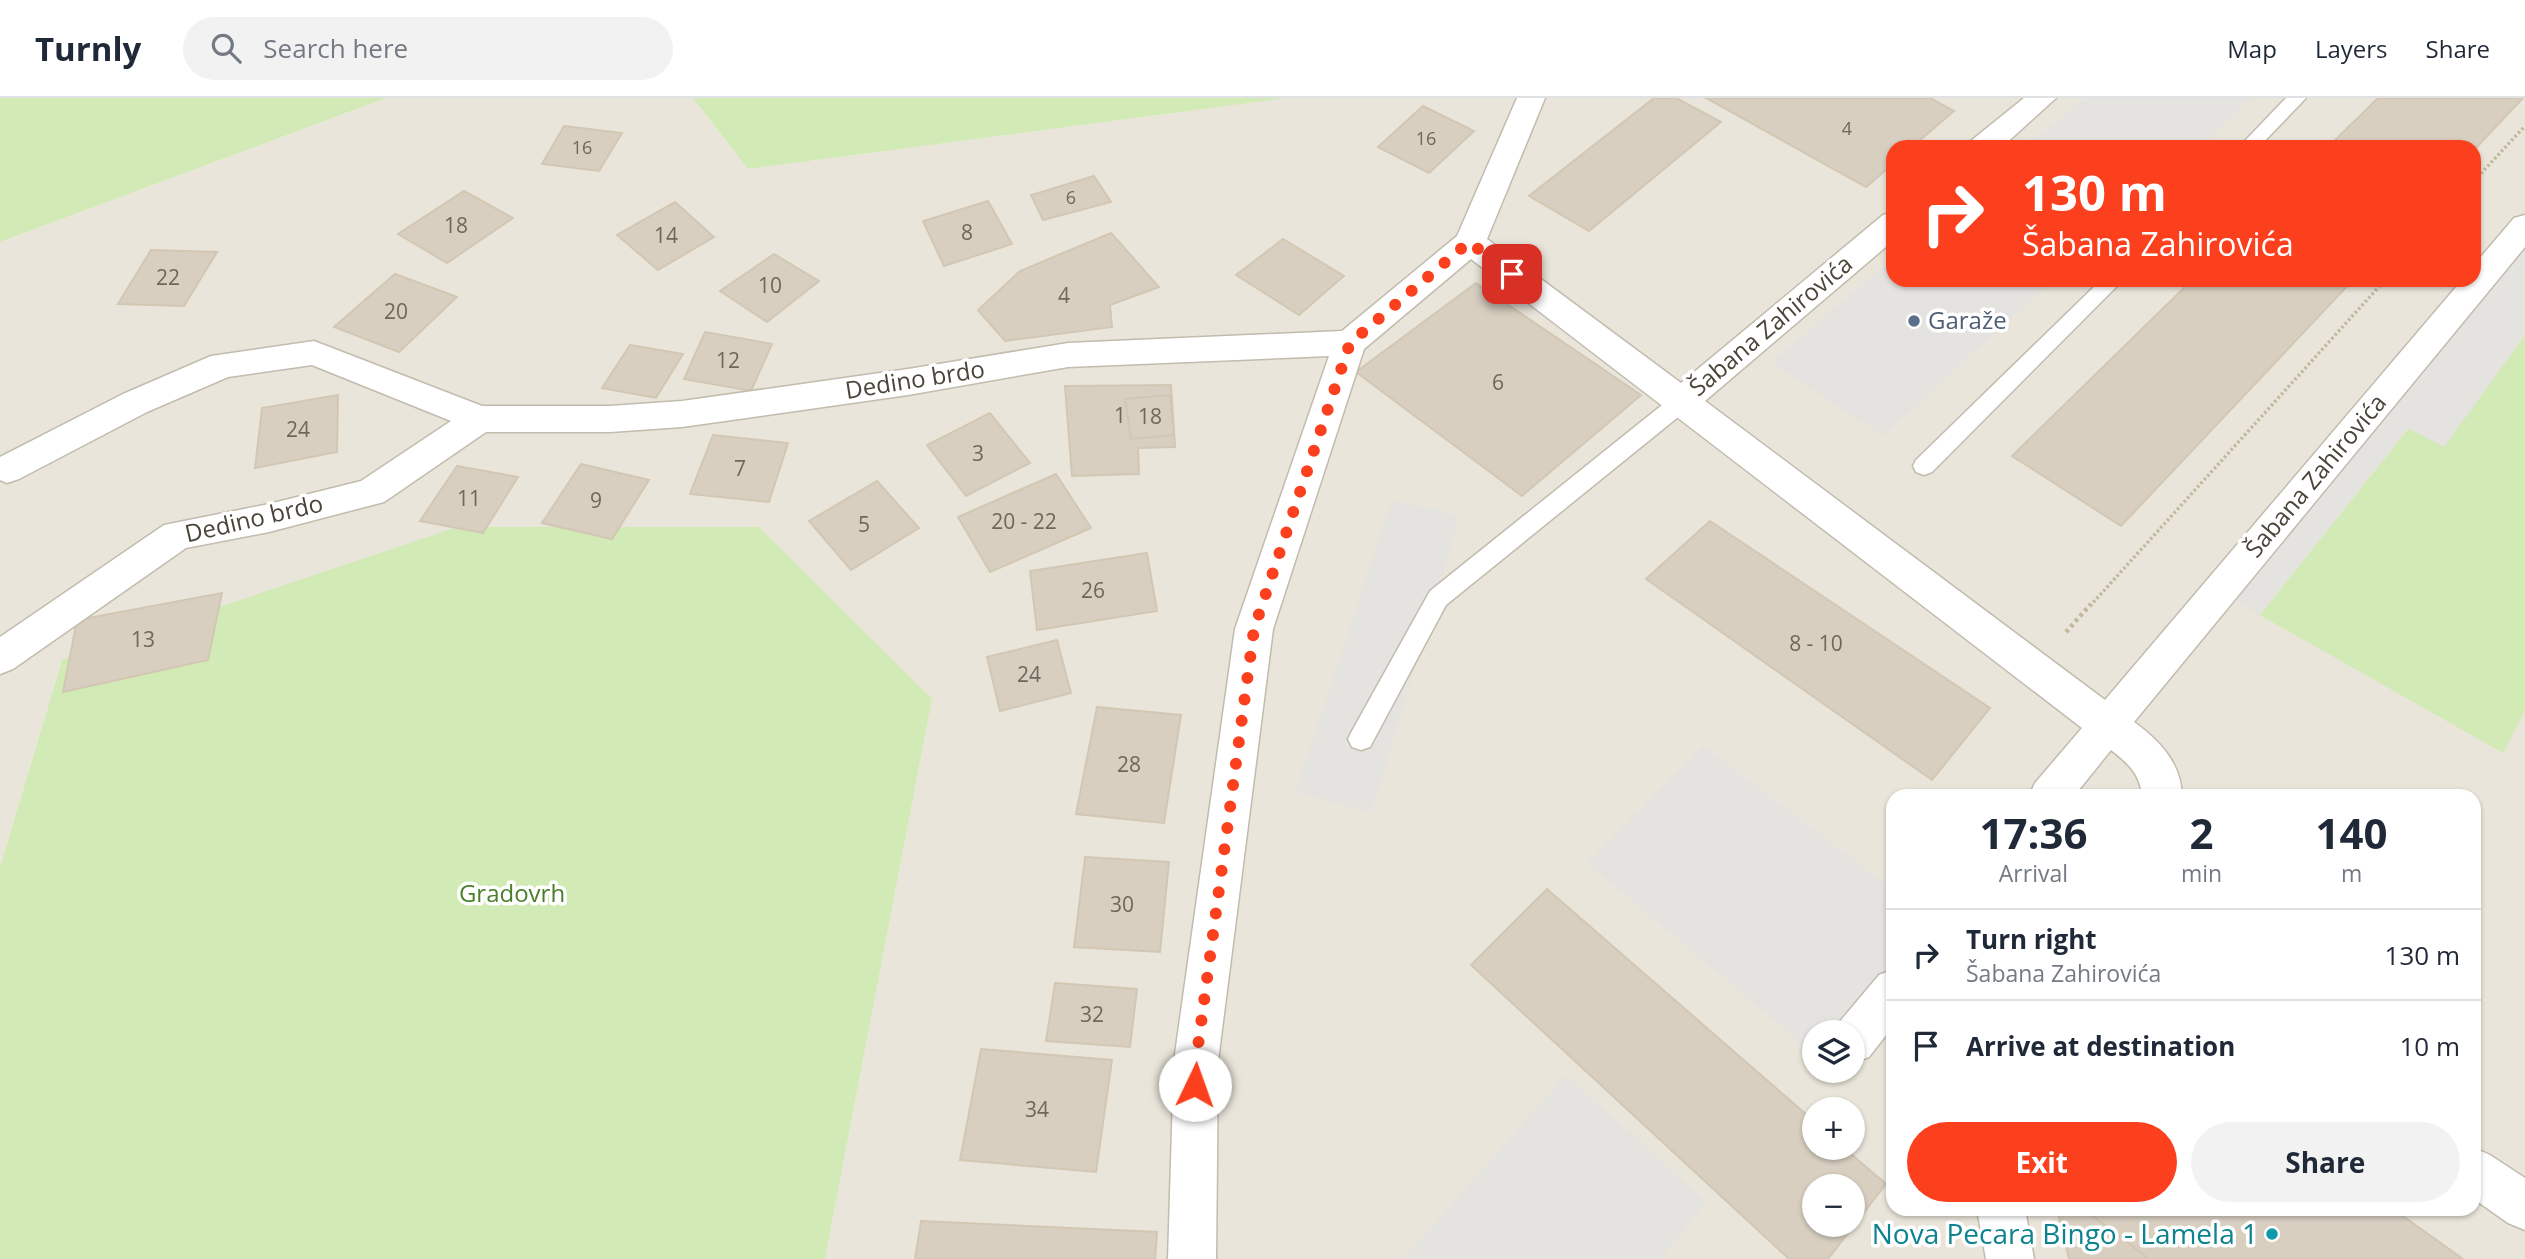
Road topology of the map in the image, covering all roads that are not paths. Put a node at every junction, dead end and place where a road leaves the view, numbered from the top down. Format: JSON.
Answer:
{"nodes":[{"id":1,"x":1531,"y":98,"type":"edge"},
{"id":2,"x":2042,"y":98,"type":"edge"},
{"id":3,"x":2297,"y":98,"type":"edge"},
{"id":4,"x":1991,"y":140,"type":"edge"},
{"id":5,"x":2255,"y":140,"type":"edge"},
{"id":6,"x":2525,"y":226,"type":"edge"},
{"id":7,"x":1886,"y":230,"type":"edge"},
{"id":8,"x":1469,"y":242,"type":"junction"},
{"id":9,"x":2481,"y":278,"type":"edge"},
{"id":10,"x":2106,"y":287,"type":"edge"},
{"id":11,"x":2474,"y":287,"type":"edge"},
{"id":12,"x":1350,"y":343,"type":"junction"},
{"id":13,"x":1680,"y":403,"type":"junction"},
{"id":14,"x":480,"y":419,"type":"junction"},
{"id":15,"x":1924,"y":466,"type":"dead end"},
{"id":16,"x":7,"y":469,"type":"dead end"},
{"id":17,"x":0,"y":658,"type":"edge"},
{"id":18,"x":2106,"y":725,"type":"junction"},
{"id":19,"x":1361,"y":739,"type":"dead end"},
{"id":20,"x":2055,"y":789,"type":"edge"},
{"id":21,"x":2162,"y":789,"type":"edge"},
{"id":22,"x":1886,"y":1000,"type":"edge"},
{"id":23,"x":1865,"y":1026,"type":"edge"},
{"id":24,"x":2481,"y":1176,"type":"edge"},
{"id":25,"x":2525,"y":1206,"type":"edge"},
{"id":26,"x":2002,"y":1216,"type":"edge"},
{"id":27,"x":1192,"y":1259,"type":"edge"},
{"id":28,"x":2010,"y":1259,"type":"edge"}],
"edges":[{"from":1,"to":8,"type":"street"},
{"from":2,"to":4,"type":"street"},
{"from":3,"to":5,"type":"lane"},
{"from":6,"to":9,"type":"street","name":"Šabana Zahirovića"},
{"from":7,"to":13,"type":"street","name":"Šabana Zahirovića"},
{"from":8,"to":12,"type":"street"},
{"from":8,"to":13,"type":"street","name":"Šabana Zahirovića"},
{"from":10,"to":15,"type":"lane"},
{"from":11,"to":18,"type":"street","name":"Šabana Zahirovića"},
{"from":12,"to":14,"type":"street","name":"Dedino brdo"},
{"from":12,"to":27,"type":"street"},
{"from":13,"to":18,"type":"street","name":"Šabana Zahirovića"},
{"from":13,"to":19,"type":"lane"},
{"from":14,"to":16,"type":"street","name":"Dedino brdo"},
{"from":14,"to":17,"type":"street","name":"Dedino brdo"},
{"from":18,"to":20,"type":"street","name":"Šabana Zahirovića"},
{"from":18,"to":21,"type":"street"},
{"from":22,"to":23,"type":"street"},
{"from":24,"to":25,"type":"street"},
{"from":26,"to":28,"type":"street"}]}
